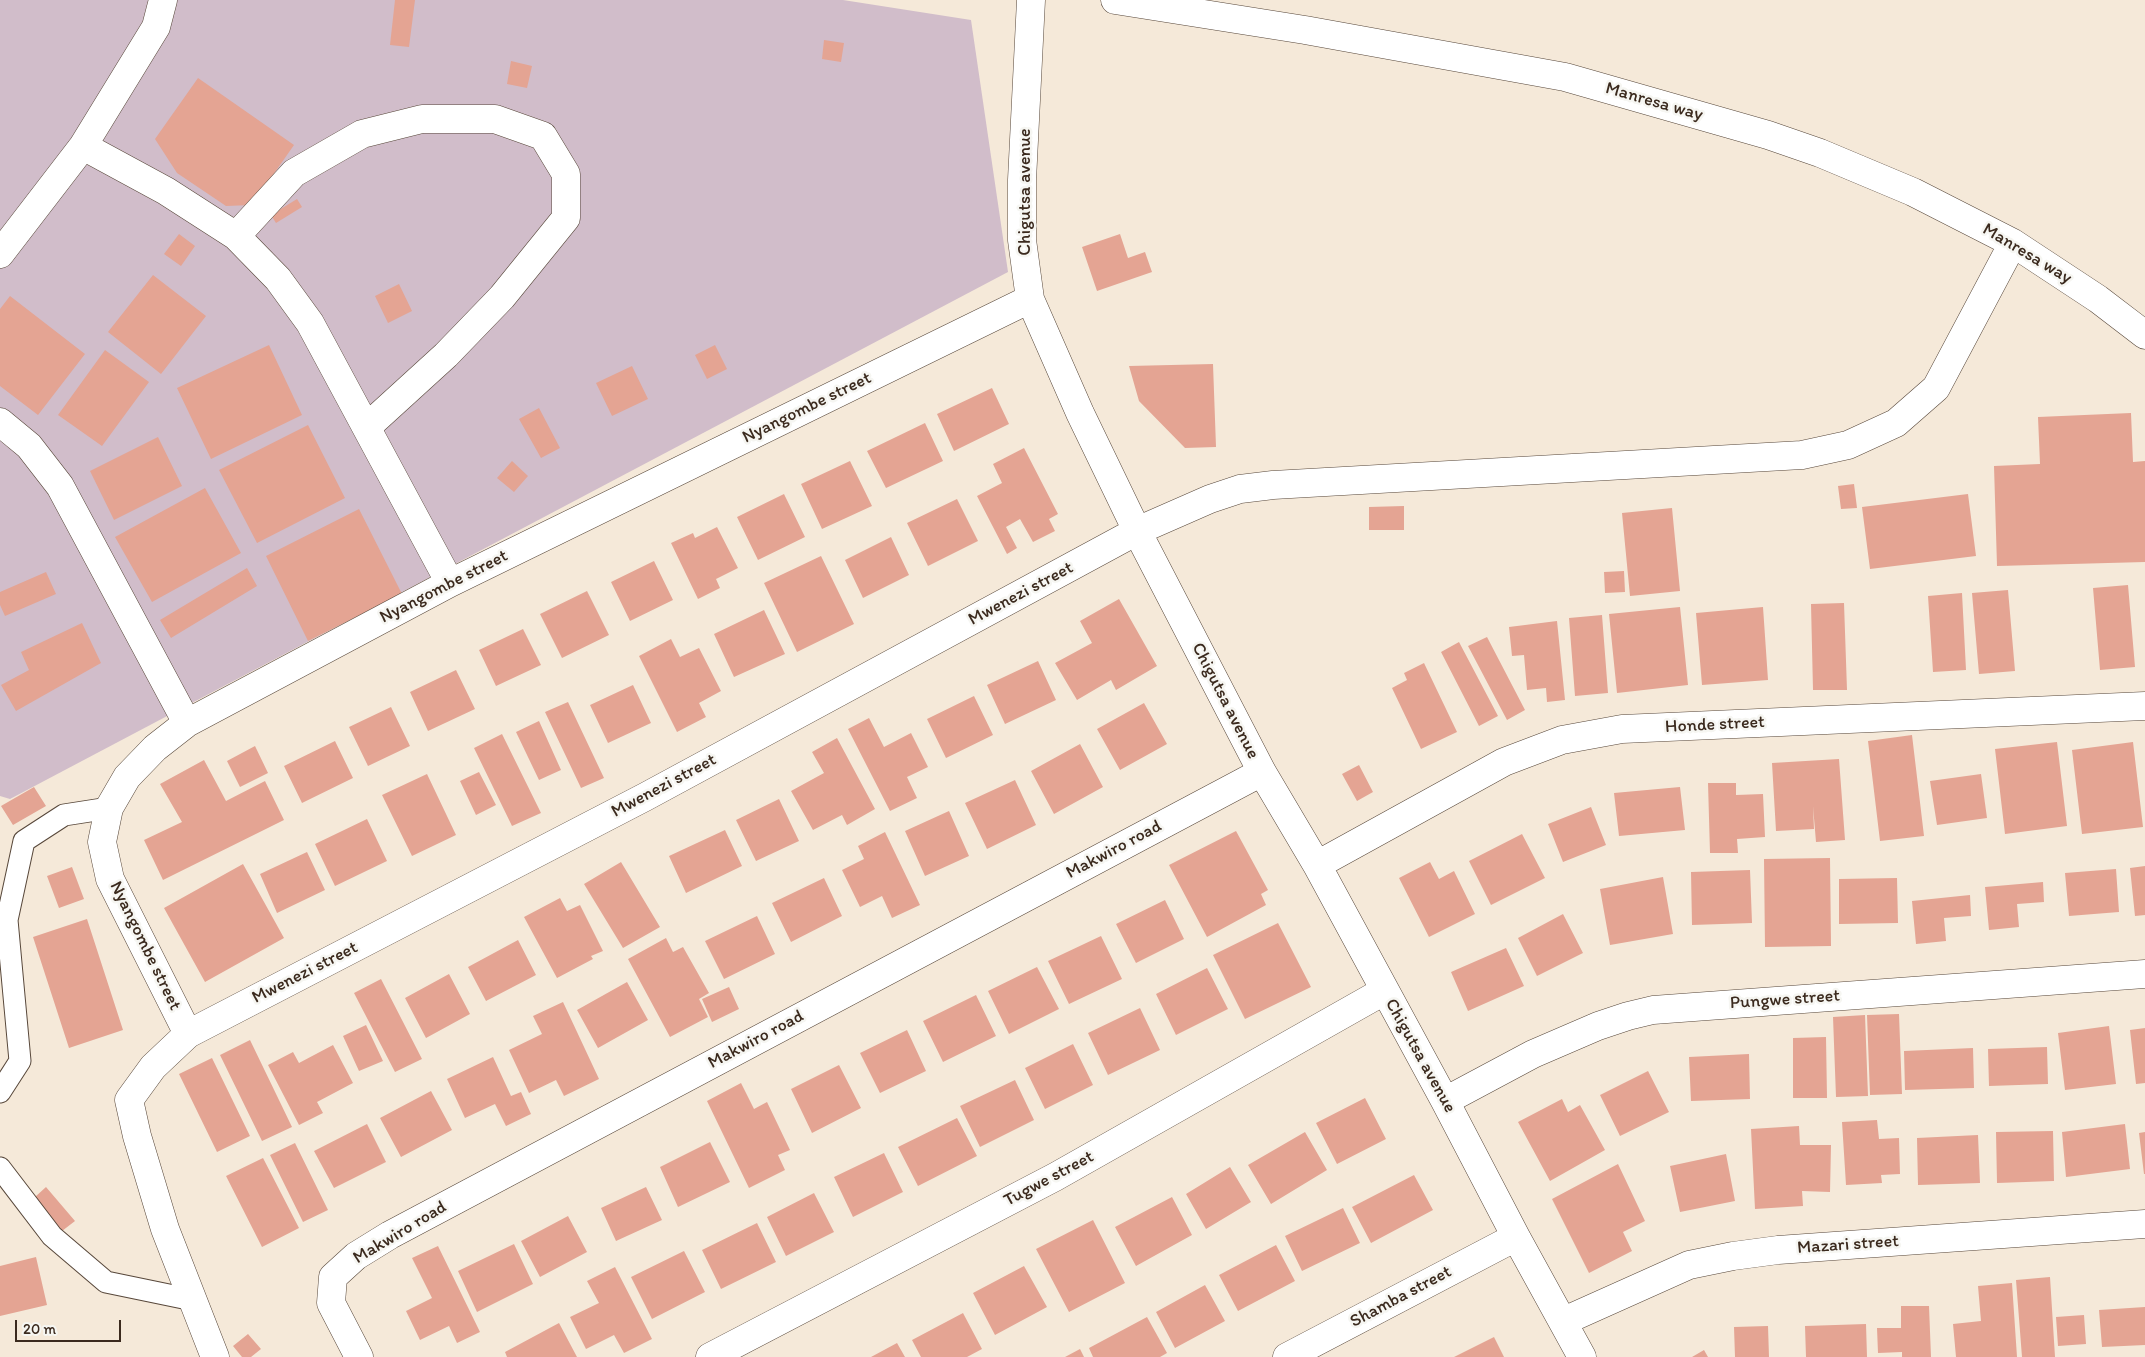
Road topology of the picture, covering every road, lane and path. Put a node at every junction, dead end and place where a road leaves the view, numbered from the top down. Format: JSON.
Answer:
{"nodes":[{"id":1,"x":163,"y":0,"type":"edge"},
{"id":2,"x":1031,"y":0,"type":"edge"},
{"id":3,"x":1115,"y":0,"type":"edge"},
{"id":4,"x":84,"y":146,"type":"junction"},
{"id":5,"x":236,"y":236,"type":"junction"},
{"id":6,"x":2014,"y":243,"type":"junction"},
{"id":7,"x":0,"y":254,"type":"edge"},
{"id":8,"x":1030,"y":299,"type":"junction"},
{"id":9,"x":2145,"y":335,"type":"edge"},
{"id":10,"x":0,"y":422,"type":"edge"},
{"id":11,"x":367,"y":427,"type":"junction"},
{"id":12,"x":1137,"y":531,"type":"junction"},
{"id":13,"x":450,"y":582,"type":"junction"},
{"id":14,"x":2145,"y":706,"type":"edge"},
{"id":15,"x":187,"y":723,"type":"junction"},
{"id":16,"x":1262,"y":772,"type":"junction"},
{"id":17,"x":109,"y":808,"type":"junction"},
{"id":18,"x":1317,"y":865,"type":"junction"},
{"id":19,"x":2145,"y":974,"type":"edge"},
{"id":20,"x":1384,"y":992,"type":"junction"},
{"id":21,"x":188,"y":1034,"type":"junction"},
{"id":22,"x":0,"y":1092,"type":"edge"},
{"id":23,"x":1444,"y":1101,"type":"junction"},
{"id":24,"x":0,"y":1168,"type":"edge"},
{"id":25,"x":2145,"y":1224,"type":"edge"},
{"id":26,"x":1516,"y":1238,"type":"junction"},
{"id":27,"x":193,"y":1300,"type":"junction"},
{"id":28,"x":1564,"y":1321,"type":"junction"},
{"id":29,"x":215,"y":1357,"type":"edge"},
{"id":30,"x":359,"y":1357,"type":"edge"},
{"id":31,"x":710,"y":1357,"type":"edge"},
{"id":32,"x":1287,"y":1357,"type":"edge"},
{"id":33,"x":1582,"y":1357,"type":"edge"}],
"edges":[{"from":1,"to":4,"type":"street"},
{"from":2,"to":8,"type":"street","name":"Chigutsa avenue"},
{"from":3,"to":6,"type":"street","name":"Manresa way"},
{"from":4,"to":5,"type":"street"},
{"from":4,"to":7,"type":"street"},
{"from":5,"to":11,"type":"street"},
{"from":5,"to":11,"type":"street"},
{"from":6,"to":9,"type":"street","name":"Manresa way"},
{"from":6,"to":12,"type":"street","name":"Mwenezi street"},
{"from":8,"to":12,"type":"street","name":"Chigutsa avenue"},
{"from":8,"to":13,"type":"street","name":"Nyangombe street"},
{"from":10,"to":15,"type":"street"},
{"from":11,"to":13,"type":"street"},
{"from":12,"to":16,"type":"street","name":"Chigutsa avenue"},
{"from":12,"to":21,"type":"street","name":"Mwenezi street"},
{"from":13,"to":15,"type":"street","name":"Nyangombe street"},
{"from":14,"to":18,"type":"street","name":"Honde street"},
{"from":15,"to":17,"type":"street","name":"Nyangombe street"},
{"from":16,"to":18,"type":"street","name":"Chigutsa avenue"},
{"from":16,"to":30,"type":"street","name":"Makwiro road"},
{"from":17,"to":21,"type":"street","name":"Nyangombe street"},
{"from":17,"to":22,"type":"lane"},
{"from":18,"to":20,"type":"street","name":"Chigutsa avenue"},
{"from":19,"to":23,"type":"street","name":"Pungwe street"},
{"from":20,"to":23,"type":"street","name":"Chigutsa avenue"},
{"from":20,"to":31,"type":"street","name":"Tugwe street"},
{"from":21,"to":27,"type":"street","name":"Mwenezi street"},
{"from":23,"to":26,"type":"street","name":"Chigutsa avenue"},
{"from":24,"to":27,"type":"lane"},
{"from":25,"to":28,"type":"street","name":"Mazari street"},
{"from":26,"to":28,"type":"street","name":"Chigutsa avenue"},
{"from":26,"to":32,"type":"street","name":"Shamba street"},
{"from":27,"to":29,"type":"street"},
{"from":28,"to":33,"type":"street","name":"Chigutsa avenue"}]}
